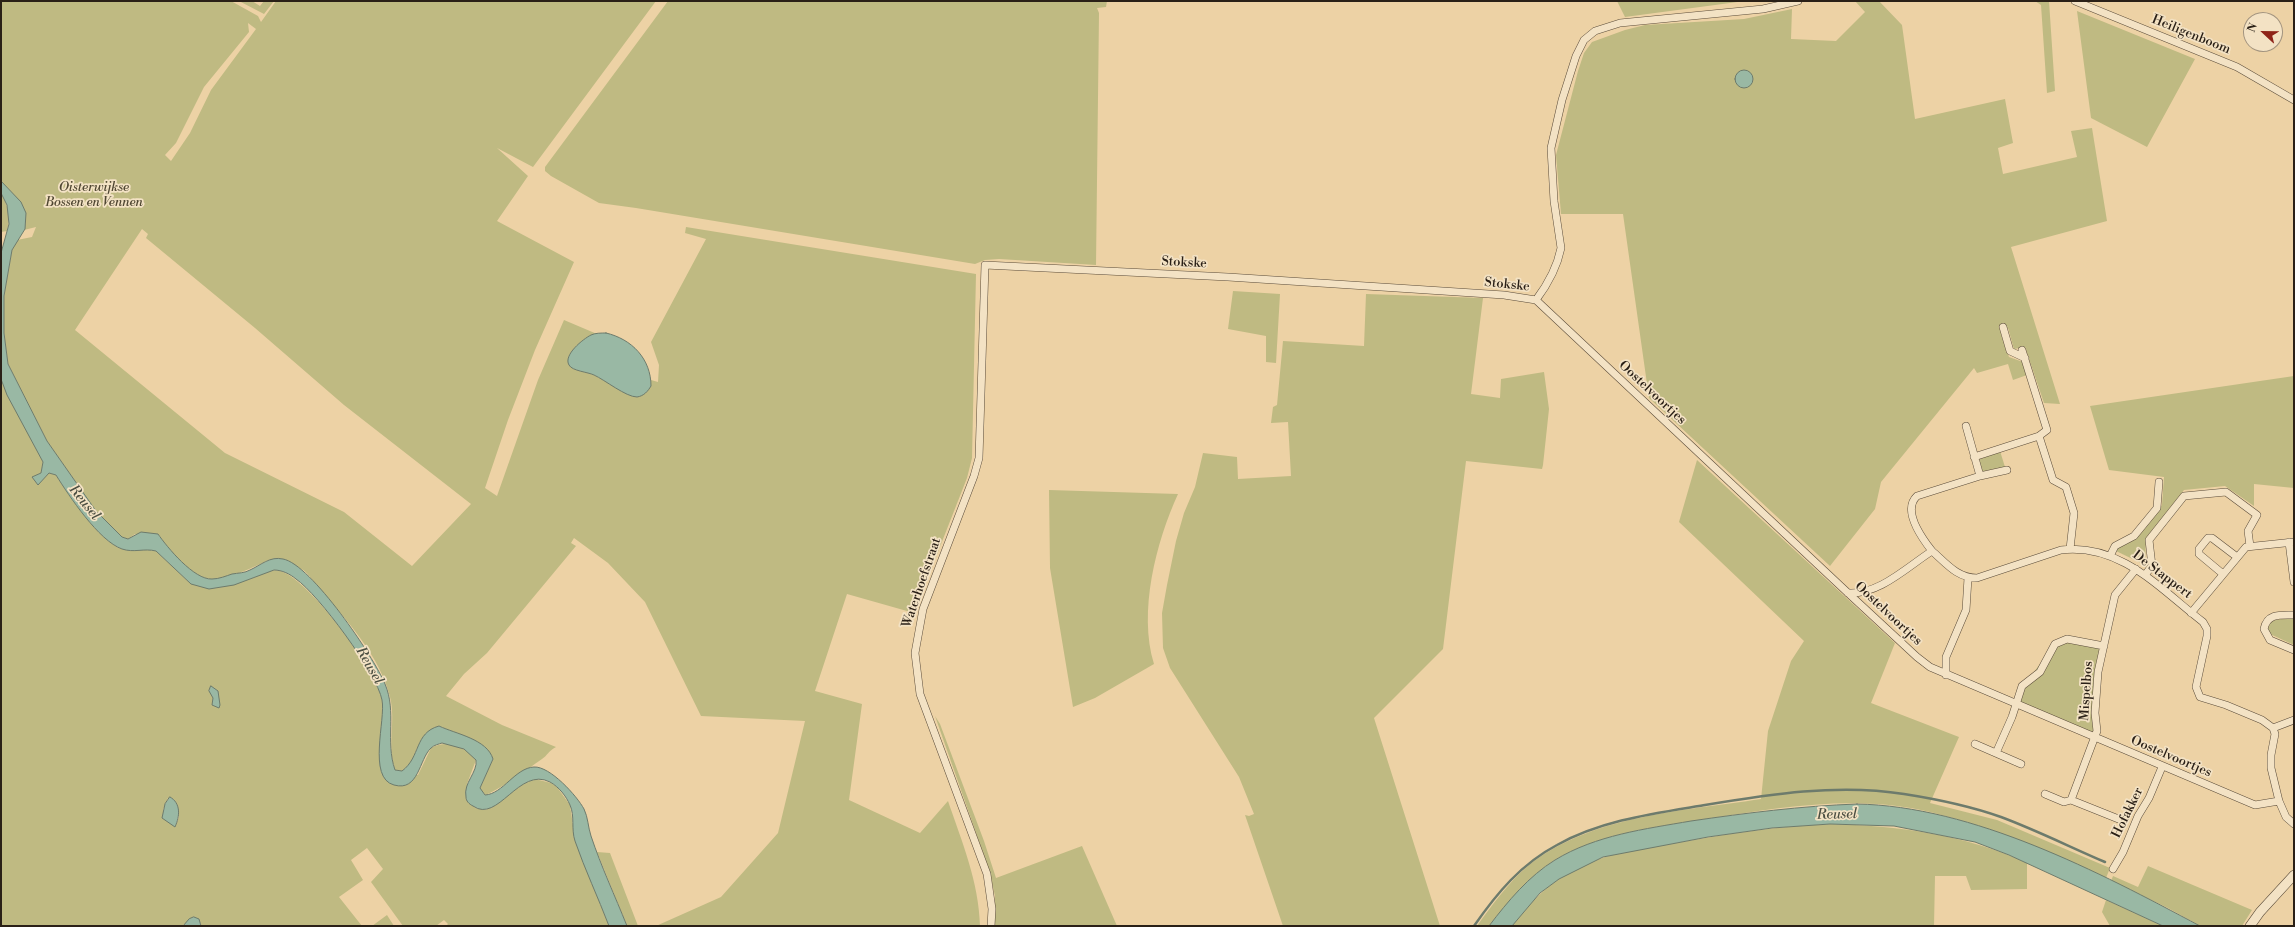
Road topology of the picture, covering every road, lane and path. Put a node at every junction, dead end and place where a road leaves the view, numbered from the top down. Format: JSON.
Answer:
{"nodes":[{"id":1,"x":1798,"y":1,"type":"edge"},
{"id":2,"x":2076,"y":1,"type":"edge"},
{"id":3,"x":2294,"y":100,"type":"edge"},
{"id":4,"x":985,"y":265,"type":"joint"},
{"id":5,"x":1536,"y":300,"type":"junction"},
{"id":6,"x":2003,"y":327,"type":"dead end"},
{"id":7,"x":2022,"y":350,"type":"dead end"},
{"id":8,"x":2025,"y":358,"type":"junction"},
{"id":9,"x":1966,"y":426,"type":"dead end"},
{"id":10,"x":2039,"y":436,"type":"junction"},
{"id":11,"x":1974,"y":457,"type":"junction"},
{"id":12,"x":2007,"y":470,"type":"dead end"},
{"id":13,"x":1980,"y":476,"type":"junction"},
{"id":14,"x":2159,"y":482,"type":"dead end"},
{"id":15,"x":2292,"y":542,"type":"edge"},
{"id":16,"x":2250,"y":546,"type":"junction"},
{"id":17,"x":2070,"y":549,"type":"junction"},
{"id":18,"x":1932,"y":551,"type":"junction"},
{"id":19,"x":2110,"y":556,"type":"junction"},
{"id":20,"x":2237,"y":557,"type":"junction"},
{"id":21,"x":2136,"y":568,"type":"junction"},
{"id":22,"x":2223,"y":574,"type":"junction"},
{"id":23,"x":2145,"y":575,"type":"junction"},
{"id":24,"x":1968,"y":578,"type":"junction"},
{"id":25,"x":2294,"y":582,"type":"edge"},
{"id":26,"x":1848,"y":593,"type":"junction"},
{"id":27,"x":2191,"y":613,"type":"junction"},
{"id":28,"x":2294,"y":615,"type":"edge"},
{"id":29,"x":2104,"y":646,"type":"junction"},
{"id":30,"x":2294,"y":650,"type":"edge"},
{"id":31,"x":1946,"y":675,"type":"junction"},
{"id":32,"x":2015,"y":705,"type":"junction"},
{"id":33,"x":2294,"y":720,"type":"edge"},
{"id":34,"x":2273,"y":728,"type":"junction"},
{"id":35,"x":2095,"y":739,"type":"junction"},
{"id":36,"x":1975,"y":744,"type":"dead end"},
{"id":37,"x":1996,"y":753,"type":"junction"},
{"id":38,"x":2021,"y":764,"type":"dead end"},
{"id":39,"x":2162,"y":767,"type":"junction"},
{"id":40,"x":2045,"y":794,"type":"dead end"},
{"id":41,"x":2071,"y":800,"type":"junction"},
{"id":42,"x":2279,"y":800,"type":"junction"},
{"id":43,"x":2121,"y":820,"type":"dead end"},
{"id":44,"x":2294,"y":824,"type":"edge"},
{"id":45,"x":2113,"y":869,"type":"dead end"},
{"id":46,"x":2294,"y":875,"type":"edge"},
{"id":47,"x":991,"y":926,"type":"edge"},
{"id":48,"x":2250,"y":926,"type":"edge"}],
"edges":[{"from":1,"to":5,"type":"street","name":"Stokske"},
{"from":2,"to":3,"type":"street","name":"Heiligenboom"},
{"from":4,"to":5,"type":"street","name":"Stokske"},
{"from":4,"to":47,"type":"street","name":"Waterhoefstraat"},
{"from":5,"to":26,"type":"street","name":"Oostelvoortjes"},
{"from":6,"to":8,"type":"street"},
{"from":7,"to":8,"type":"street"},
{"from":8,"to":10,"type":"street"},
{"from":9,"to":11,"type":"street"},
{"from":10,"to":11,"type":"street"},
{"from":10,"to":17,"type":"street"},
{"from":11,"to":13,"type":"street"},
{"from":12,"to":13,"type":"street"},
{"from":13,"to":18,"type":"street"},
{"from":14,"to":19,"type":"street"},
{"from":15,"to":16,"type":"street"},
{"from":15,"to":25,"type":"street"},
{"from":16,"to":20,"type":"street"},
{"from":16,"to":23,"type":"street"},
{"from":17,"to":19,"type":"street","name":"De Stappert"},
{"from":17,"to":24,"type":"street","name":"De Stappert"},
{"from":18,"to":24,"type":"street"},
{"from":18,"to":26,"type":"street"},
{"from":19,"to":21,"type":"street","name":"De Stappert"},
{"from":20,"to":22,"type":"street"},
{"from":20,"to":22,"type":"street"},
{"from":21,"to":23,"type":"street","name":"De Stappert"},
{"from":21,"to":29,"type":"street","name":"Mispelbos"},
{"from":22,"to":27,"type":"street"},
{"from":23,"to":27,"type":"street","name":"De Stappert"},
{"from":24,"to":31,"type":"street"},
{"from":26,"to":31,"type":"street","name":"Oostelvoortjes"},
{"from":27,"to":34,"type":"street","name":"De Stappert"},
{"from":28,"to":30,"type":"street"},
{"from":29,"to":32,"type":"street","name":"Mispelbos"},
{"from":29,"to":35,"type":"street","name":"Mispelbos"},
{"from":31,"to":32,"type":"street","name":"Oostelvoortjes"},
{"from":32,"to":35,"type":"street","name":"Oostelvoortjes"},
{"from":32,"to":37,"type":"street"},
{"from":33,"to":34,"type":"street"},
{"from":34,"to":42,"type":"street"},
{"from":35,"to":39,"type":"street","name":"Oostelvoortjes"},
{"from":35,"to":41,"type":"street","name":"Mispelbos"},
{"from":36,"to":37,"type":"street"},
{"from":37,"to":38,"type":"street"},
{"from":39,"to":42,"type":"street","name":"Oostelvoortjes"},
{"from":39,"to":45,"type":"street","name":"Hofakker"},
{"from":40,"to":41,"type":"street"},
{"from":41,"to":43,"type":"street"},
{"from":42,"to":44,"type":"street"},
{"from":46,"to":48,"type":"street"}]}
